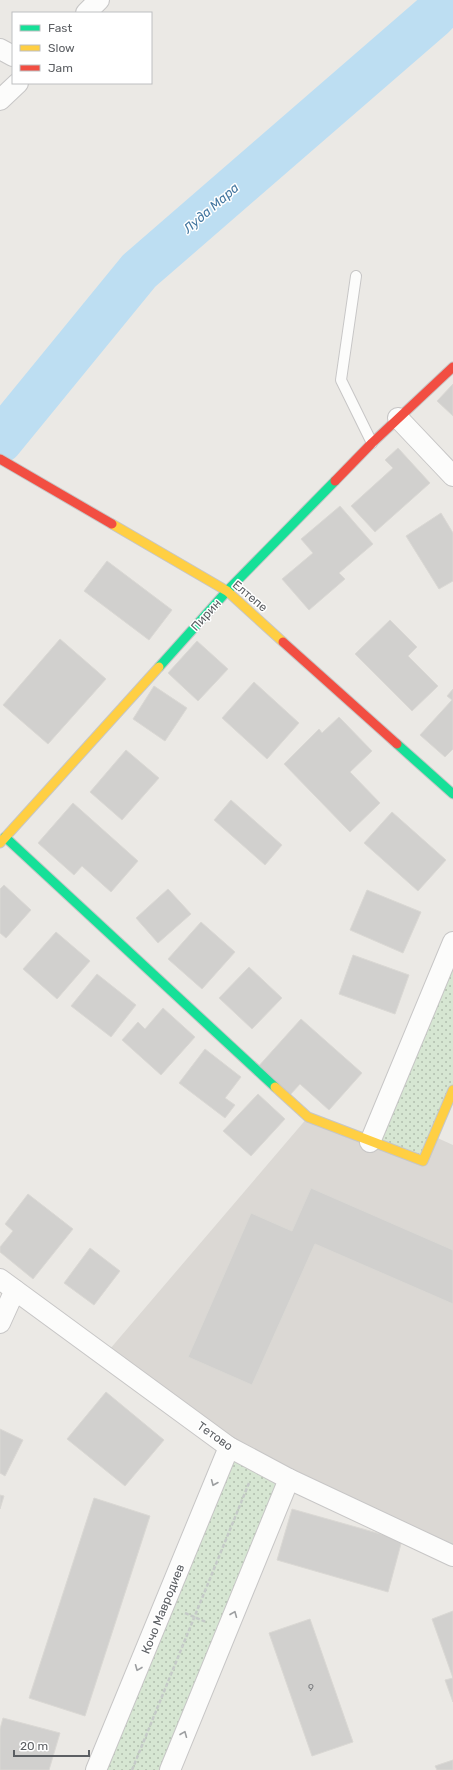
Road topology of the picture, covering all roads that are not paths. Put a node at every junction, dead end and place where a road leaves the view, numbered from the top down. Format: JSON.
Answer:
{"nodes":[{"id":1,"x":99,"y":0,"type":"edge"},
{"id":2,"x":87,"y":12,"type":"edge"},
{"id":3,"x":0,"y":49,"type":"edge"},
{"id":4,"x":12,"y":55,"type":"edge"},
{"id":5,"x":17,"y":84,"type":"edge"},
{"id":6,"x":0,"y":100,"type":"edge"},
{"id":7,"x":356,"y":276,"type":"dead end"},
{"id":8,"x":453,"y":367,"type":"edge"},
{"id":9,"x":398,"y":418,"type":"junction"},
{"id":10,"x":372,"y":443,"type":"junction"},
{"id":11,"x":0,"y":459,"type":"edge"},
{"id":12,"x":453,"y":476,"type":"edge"},
{"id":13,"x":227,"y":591,"type":"junction"},
{"id":14,"x":453,"y":794,"type":"edge"},
{"id":15,"x":3,"y":840,"type":"edge"},
{"id":16,"x":453,"y":942,"type":"edge"},
{"id":17,"x":453,"y":1090,"type":"edge"},
{"id":18,"x":370,"y":1142,"type":"junction"},
{"id":19,"x":7,"y":1284,"type":"edge"},
{"id":20,"x":0,"y":1323,"type":"edge"},
{"id":21,"x":229,"y":1447,"type":"junction"},
{"id":22,"x":289,"y":1479,"type":"junction"},
{"id":23,"x":453,"y":1556,"type":"edge"},
{"id":24,"x":96,"y":1770,"type":"edge"},
{"id":25,"x":170,"y":1770,"type":"edge"}],
"edges":[{"from":1,"to":2,"type":"street"},
{"from":3,"to":4,"type":"street"},
{"from":5,"to":6,"type":"street"},
{"from":7,"to":10,"type":"lane"},
{"from":8,"to":9,"type":"street","name":"Пирин"},
{"from":9,"to":10,"type":"street","name":"Пирин"},
{"from":9,"to":12,"type":"street"},
{"from":10,"to":13,"type":"street","name":"Пирин"},
{"from":11,"to":13,"type":"street","name":"Елтепе"},
{"from":13,"to":14,"type":"street","name":"Елтепе"},
{"from":13,"to":15,"type":"street","name":"Пирин"},
{"from":15,"to":18,"type":"street"},
{"from":16,"to":18,"type":"street"},
{"from":17,"to":18,"type":"street"},
{"from":19,"to":20,"type":"street"},
{"from":19,"to":21,"type":"street","name":"Тетово"},
{"from":21,"to":22,"type":"street","name":"Тетово"},
{"from":21,"to":24,"type":"street","name":"Кочо Мавродиев","one_way":true},
{"from":22,"to":23,"type":"street","name":"Тетово"},
{"from":25,"to":22,"type":"street","one_way":true}]}
